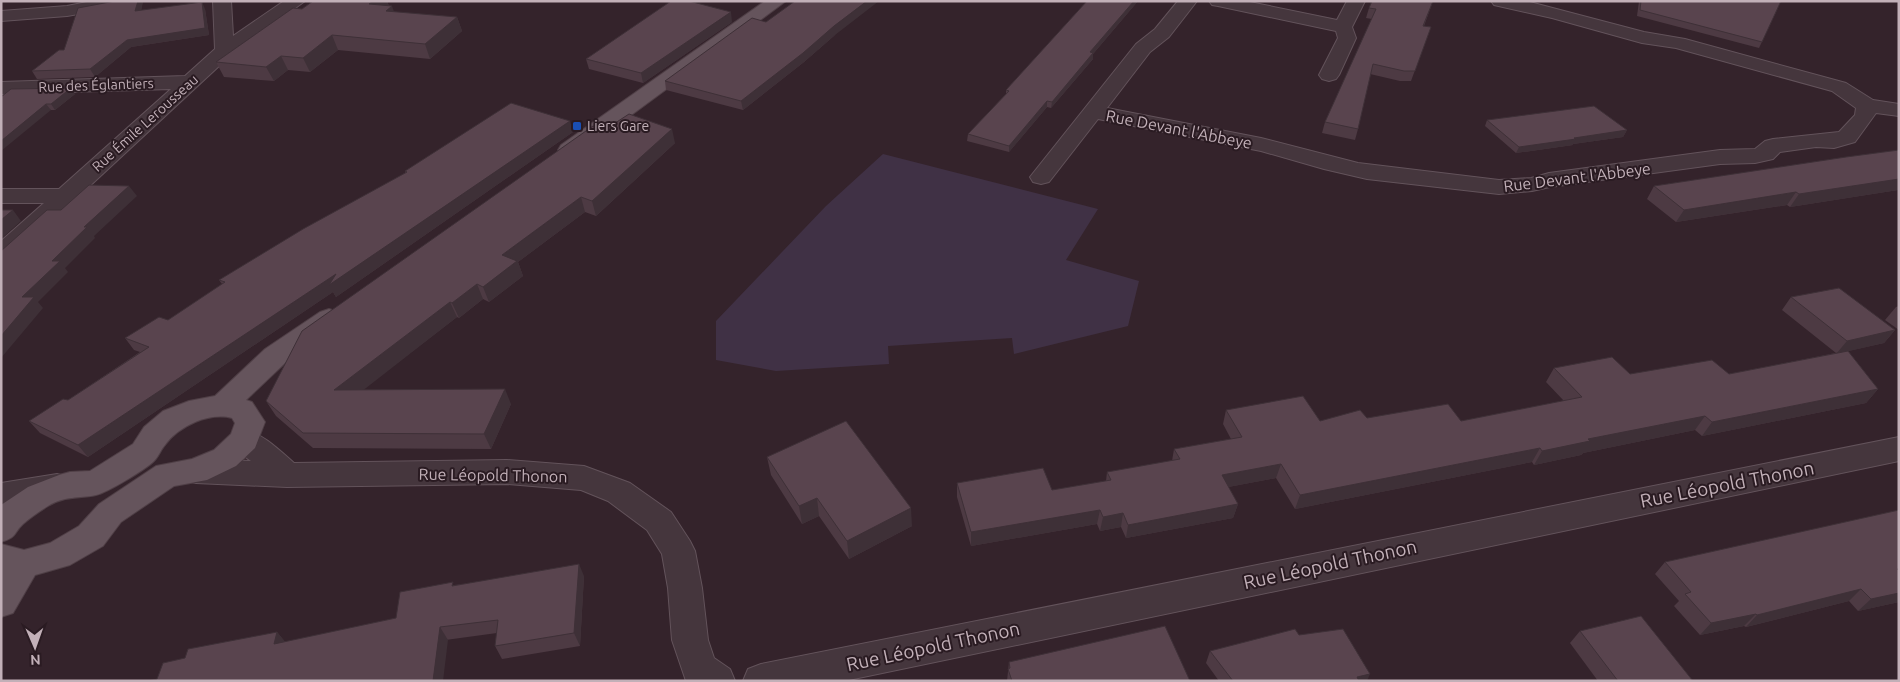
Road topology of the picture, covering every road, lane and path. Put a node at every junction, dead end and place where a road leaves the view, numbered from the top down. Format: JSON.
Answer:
{"nodes":[{"id":1,"x":124,"y":1,"type":"edge"},
{"id":2,"x":222,"y":1,"type":"edge"},
{"id":3,"x":296,"y":1,"type":"edge"},
{"id":4,"x":777,"y":1,"type":"edge"},
{"id":5,"x":1188,"y":1,"type":"edge"},
{"id":6,"x":1218,"y":1,"type":"edge"},
{"id":7,"x":1356,"y":1,"type":"edge"},
{"id":8,"x":1500,"y":1,"type":"edge"},
{"id":9,"x":1,"y":16,"type":"edge"},
{"id":10,"x":1343,"y":27,"type":"junction"},
{"id":11,"x":225,"y":50,"type":"junction"},
{"id":12,"x":1329,"y":75,"type":"dead end"},
{"id":13,"x":190,"y":82,"type":"junction"},
{"id":14,"x":1,"y":88,"type":"edge"},
{"id":15,"x":1867,"y":106,"type":"junction"},
{"id":16,"x":1899,"y":110,"type":"edge"},
{"id":17,"x":1092,"y":111,"type":"junction"},
{"id":18,"x":551,"y":162,"type":"edge"},
{"id":19,"x":1041,"y":177,"type":"dead end"},
{"id":20,"x":1,"y":196,"type":"edge"},
{"id":21,"x":66,"y":196,"type":"junction"},
{"id":22,"x":1,"y":255,"type":"edge"},
{"id":23,"x":348,"y":304,"type":"edge"},
{"id":24,"x":223,"y":405,"type":"junction"},
{"id":25,"x":244,"y":440,"type":"junction"},
{"id":26,"x":1899,"y":449,"type":"edge"},
{"id":27,"x":144,"y":452,"type":"junction"},
{"id":28,"x":182,"y":473,"type":"junction"},
{"id":29,"x":287,"y":475,"type":"junction"},
{"id":30,"x":83,"y":484,"type":"junction"},
{"id":31,"x":1,"y":496,"type":"edge"},
{"id":32,"x":110,"y":513,"type":"junction"},
{"id":33,"x":1,"y":529,"type":"edge"},
{"id":34,"x":12,"y":561,"type":"edge"},
{"id":35,"x":1,"y":602,"type":"edge"},
{"id":36,"x":717,"y":681,"type":"edge"},
{"id":37,"x":761,"y":681,"type":"edge"}],
"edges":[{"from":1,"to":9,"type":"street"},
{"from":2,"to":11,"type":"street"},
{"from":3,"to":11,"type":"street","name":"Rue Émile Lerousseau"},
{"from":4,"to":18,"type":"main road"},
{"from":5,"to":17,"type":"street","name":"Rue Devant l'Abbeye"},
{"from":6,"to":10,"type":"street"},
{"from":7,"to":10,"type":"street"},
{"from":8,"to":15,"type":"street"},
{"from":10,"to":12,"type":"street"},
{"from":11,"to":13,"type":"street","name":"Rue Émile Lerousseau"},
{"from":13,"to":14,"type":"street","name":"Rue des Églantiers"},
{"from":13,"to":21,"type":"street","name":"Rue Émile Lerousseau"},
{"from":15,"to":16,"type":"street"},
{"from":15,"to":17,"type":"street","name":"Rue Devant l'Abbeye"},
{"from":17,"to":19,"type":"street","name":"Rue Devant l'Abbeye"},
{"from":20,"to":21,"type":"street"},
{"from":21,"to":22,"type":"street","name":"Rue Émile Lerousseau"},
{"from":23,"to":24,"type":"main road"},
{"from":24,"to":25,"type":"main road"},
{"from":24,"to":27,"type":"main road"},
{"from":25,"to":28,"type":"main road"},
{"from":25,"to":29,"type":"street"},
{"from":26,"to":37,"type":"street","name":"Rue Léopold Thonon"},
{"from":27,"to":28,"type":"main road"},
{"from":27,"to":30,"type":"main road"},
{"from":28,"to":29,"type":"street","name":"Rue Léopold Thonon"},
{"from":28,"to":32,"type":"main road"},
{"from":29,"to":36,"type":"street","name":"Rue Léopold Thonon"},
{"from":30,"to":31,"type":"street"},
{"from":30,"to":32,"type":"main road"},
{"from":30,"to":33,"type":"main road"},
{"from":32,"to":34,"type":"main road"},
{"from":34,"to":35,"type":"main road"}]}
